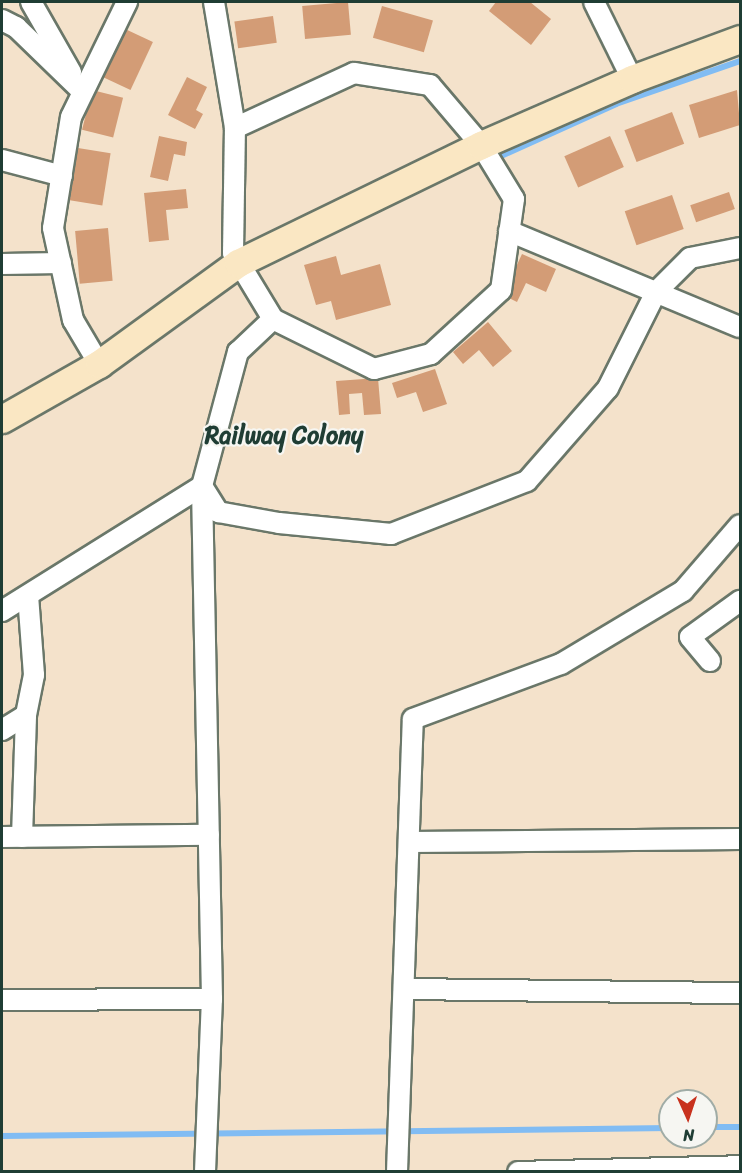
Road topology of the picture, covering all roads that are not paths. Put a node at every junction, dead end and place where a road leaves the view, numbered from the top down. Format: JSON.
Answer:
{"nodes":[{"id":1,"x":31,"y":2,"type":"edge"},
{"id":2,"x":127,"y":2,"type":"edge"},
{"id":3,"x":213,"y":2,"type":"edge"},
{"id":4,"x":594,"y":2,"type":"edge"},
{"id":5,"x":2,"y":20,"type":"edge"},
{"id":6,"x":741,"y":39,"type":"edge"},
{"id":7,"x":632,"y":79,"type":"junction"},
{"id":8,"x":83,"y":92,"type":"junction"},
{"id":9,"x":235,"y":128,"type":"junction"},
{"id":10,"x":481,"y":145,"type":"junction"},
{"id":11,"x":2,"y":160,"type":"edge"},
{"id":12,"x":62,"y":176,"type":"junction"},
{"id":13,"x":509,"y":231,"type":"junction"},
{"id":14,"x":741,"y":248,"type":"edge"},
{"id":15,"x":61,"y":263,"type":"junction"},
{"id":16,"x":238,"y":263,"type":"junction"},
{"id":17,"x":2,"y":264,"type":"edge"},
{"id":18,"x":656,"y":292,"type":"junction"},
{"id":19,"x":273,"y":320,"type":"junction"},
{"id":20,"x":741,"y":327,"type":"edge"},
{"id":21,"x":99,"y":364,"type":"junction"},
{"id":22,"x":2,"y":419,"type":"edge"},
{"id":23,"x":202,"y":486,"type":"junction"},
{"id":24,"x":741,"y":525,"type":"edge"},
{"id":25,"x":28,"y":596,"type":"junction"},
{"id":26,"x":741,"y":601,"type":"edge"},
{"id":27,"x":2,"y":611,"type":"edge"},
{"id":28,"x":710,"y":662,"type":"dead end"},
{"id":29,"x":27,"y":715,"type":"junction"},
{"id":30,"x":2,"y":730,"type":"edge"},
{"id":31,"x":209,"y":835,"type":"junction"},
{"id":32,"x":2,"y":837,"type":"edge"},
{"id":33,"x":22,"y":837,"type":"junction"},
{"id":34,"x":741,"y":839,"type":"edge"},
{"id":35,"x":410,"y":842,"type":"junction"},
{"id":36,"x":405,"y":988,"type":"junction"},
{"id":37,"x":741,"y":993,"type":"edge"},
{"id":38,"x":212,"y":999,"type":"junction"},
{"id":39,"x":2,"y":1000,"type":"edge"},
{"id":40,"x":741,"y":1166,"type":"edge"},
{"id":41,"x":205,"y":1172,"type":"edge"},
{"id":42,"x":397,"y":1172,"type":"edge"},
{"id":43,"x":518,"y":1172,"type":"edge"}],
"edges":[{"from":1,"to":8,"type":"street"},
{"from":2,"to":8,"type":"street"},
{"from":3,"to":9,"type":"street"},
{"from":4,"to":7,"type":"street"},
{"from":5,"to":8,"type":"street"},
{"from":6,"to":7,"type":"street"},
{"from":7,"to":10,"type":"street"},
{"from":8,"to":12,"type":"street"},
{"from":9,"to":10,"type":"street"},
{"from":9,"to":16,"type":"street"},
{"from":10,"to":13,"type":"street"},
{"from":10,"to":16,"type":"street"},
{"from":11,"to":12,"type":"street"},
{"from":12,"to":15,"type":"street"},
{"from":13,"to":18,"type":"street"},
{"from":13,"to":19,"type":"street"},
{"from":14,"to":18,"type":"street"},
{"from":15,"to":17,"type":"street"},
{"from":15,"to":21,"type":"street"},
{"from":16,"to":19,"type":"street"},
{"from":16,"to":21,"type":"street"},
{"from":18,"to":20,"type":"street"},
{"from":18,"to":23,"type":"street"},
{"from":19,"to":23,"type":"street"},
{"from":21,"to":22,"type":"street"},
{"from":23,"to":25,"type":"street"},
{"from":23,"to":31,"type":"street"},
{"from":24,"to":35,"type":"street"},
{"from":25,"to":27,"type":"street"},
{"from":25,"to":29,"type":"street"},
{"from":26,"to":28,"type":"street"},
{"from":29,"to":30,"type":"street"},
{"from":29,"to":33,"type":"street"},
{"from":31,"to":33,"type":"street"},
{"from":31,"to":38,"type":"street"},
{"from":32,"to":33,"type":"street"},
{"from":34,"to":35,"type":"street"},
{"from":35,"to":36,"type":"street"},
{"from":36,"to":37,"type":"street"},
{"from":36,"to":42,"type":"street"},
{"from":38,"to":39,"type":"street"},
{"from":38,"to":41,"type":"street"},
{"from":40,"to":43,"type":"street"}]}
